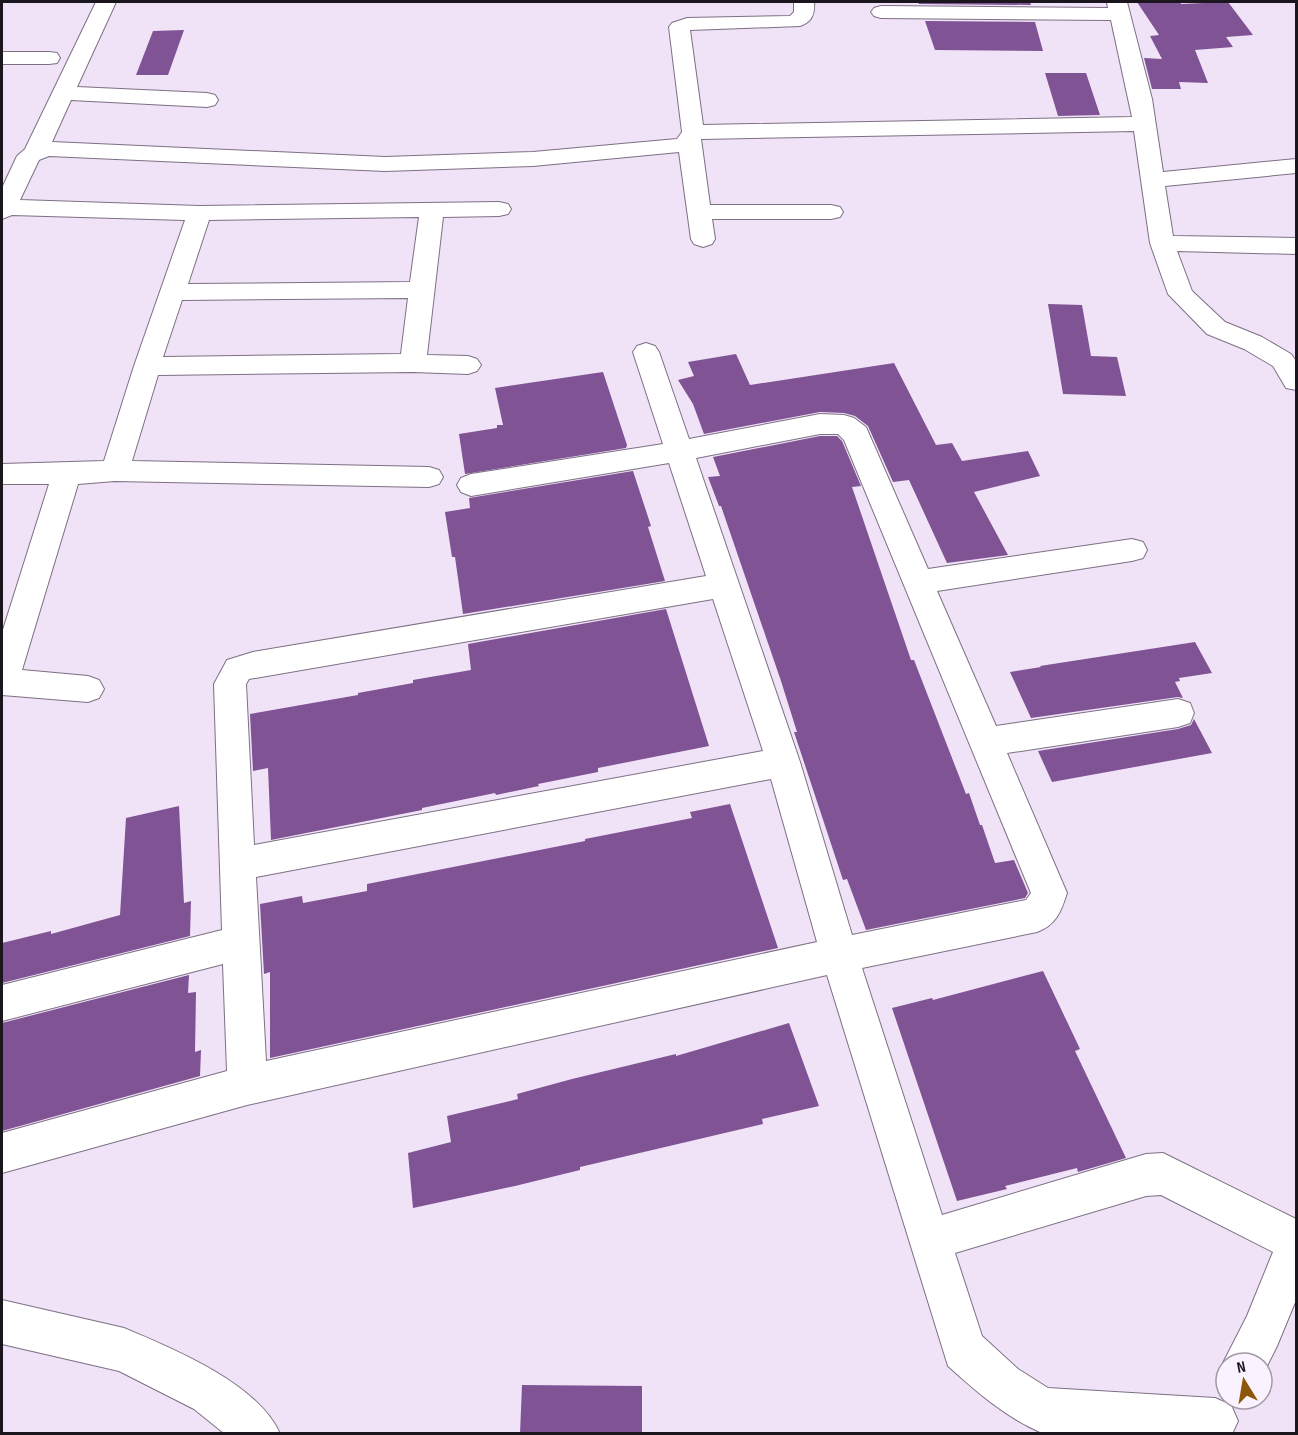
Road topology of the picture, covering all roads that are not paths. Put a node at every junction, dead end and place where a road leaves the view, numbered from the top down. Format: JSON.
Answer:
{"nodes":[{"id":1,"x":106,"y":2,"type":"edge"},
{"id":2,"x":804,"y":2,"type":"edge"},
{"id":3,"x":1119,"y":8,"type":"edge"},
{"id":4,"x":881,"y":12,"type":"dead end"},
{"id":5,"x":3,"y":48,"type":"edge"},
{"id":6,"x":49,"y":58,"type":"dead end"},
{"id":7,"x":63,"y":93,"type":"junction"},
{"id":8,"x":207,"y":100,"type":"dead end"},
{"id":9,"x":1145,"y":124,"type":"junction"},
{"id":10,"x":691,"y":137,"type":"junction"},
{"id":11,"x":36,"y":152,"type":"junction"},
{"id":12,"x":1296,"y":166,"type":"edge"},
{"id":13,"x":1153,"y":180,"type":"junction"},
{"id":14,"x":432,"y":209,"type":"junction"},
{"id":15,"x":499,"y":209,"type":"dead end"},
{"id":16,"x":3,"y":210,"type":"edge"},
{"id":17,"x":700,"y":212,"type":"junction"},
{"id":18,"x":831,"y":212,"type":"dead end"},
{"id":19,"x":199,"y":213,"type":"junction"},
{"id":20,"x":703,"y":239,"type":"dead end"},
{"id":21,"x":1162,"y":243,"type":"junction"},
{"id":22,"x":1296,"y":246,"type":"edge"},
{"id":23,"x":422,"y":290,"type":"junction"},
{"id":24,"x":173,"y":292,"type":"junction"},
{"id":25,"x":646,"y":352,"type":"dead end"},
{"id":26,"x":413,"y":363,"type":"junction"},
{"id":27,"x":468,"y":364,"type":"dead end"},
{"id":28,"x":147,"y":366,"type":"junction"},
{"id":29,"x":1296,"y":381,"type":"edge"},
{"id":30,"x":680,"y":451,"type":"junction"},
{"id":31,"x":115,"y":471,"type":"junction"},
{"id":32,"x":2,"y":474,"type":"edge"},
{"id":33,"x":67,"y":474,"type":"junction"},
{"id":34,"x":429,"y":477,"type":"dead end"},
{"id":35,"x":471,"y":485,"type":"dead end"},
{"id":36,"x":1132,"y":550,"type":"dead end"},
{"id":37,"x":918,"y":582,"type":"junction"},
{"id":38,"x":724,"y":585,"type":"junction"},
{"id":39,"x":88,"y":689,"type":"dead end"},
{"id":40,"x":1178,"y":713,"type":"dead end"},
{"id":41,"x":985,"y":742,"type":"junction"},
{"id":42,"x":783,"y":762,"type":"junction"},
{"id":43,"x":239,"y":864,"type":"junction"},
{"id":44,"x":242,"y":942,"type":"junction"},
{"id":45,"x":839,"y":955,"type":"junction"},
{"id":46,"x":2,"y":1003,"type":"edge"},
{"id":47,"x":247,"y":1085,"type":"junction"},
{"id":48,"x":2,"y":1153,"type":"edge"},
{"id":49,"x":931,"y":1239,"type":"junction"},
{"id":50,"x":1296,"y":1241,"type":"edge"},
{"id":51,"x":1296,"y":1248,"type":"edge"},
{"id":52,"x":2,"y":1322,"type":"edge"},
{"id":53,"x":1251,"y":1351,"type":"edge"},
{"id":54,"x":1216,"y":1418,"type":"edge"},
{"id":55,"x":257,"y":1434,"type":"edge"}],
"edges":[{"from":1,"to":7,"type":"street"},
{"from":2,"to":10,"type":"street"},
{"from":3,"to":4,"type":"street"},
{"from":3,"to":9,"type":"street"},
{"from":5,"to":6,"type":"street"},
{"from":7,"to":8,"type":"street"},
{"from":7,"to":11,"type":"street"},
{"from":9,"to":10,"type":"street"},
{"from":9,"to":13,"type":"street"},
{"from":10,"to":11,"type":"street"},
{"from":10,"to":17,"type":"street"},
{"from":11,"to":16,"type":"street"},
{"from":12,"to":13,"type":"street"},
{"from":13,"to":21,"type":"street"},
{"from":14,"to":15,"type":"street"},
{"from":14,"to":19,"type":"street"},
{"from":14,"to":23,"type":"street"},
{"from":16,"to":19,"type":"street"},
{"from":17,"to":18,"type":"street"},
{"from":17,"to":20,"type":"street"},
{"from":19,"to":24,"type":"street"},
{"from":21,"to":22,"type":"street"},
{"from":21,"to":29,"type":"street"},
{"from":23,"to":24,"type":"street"},
{"from":23,"to":26,"type":"street"},
{"from":24,"to":28,"type":"street"},
{"from":25,"to":30,"type":"street"},
{"from":26,"to":27,"type":"street"},
{"from":26,"to":28,"type":"street"},
{"from":28,"to":31,"type":"street"},
{"from":30,"to":35,"type":"street"},
{"from":30,"to":37,"type":"street"},
{"from":30,"to":38,"type":"street"},
{"from":31,"to":33,"type":"street"},
{"from":31,"to":34,"type":"street"},
{"from":32,"to":33,"type":"street"},
{"from":33,"to":39,"type":"street"},
{"from":36,"to":37,"type":"street"},
{"from":37,"to":41,"type":"street"},
{"from":38,"to":42,"type":"street"},
{"from":38,"to":43,"type":"street"},
{"from":40,"to":41,"type":"street"},
{"from":41,"to":45,"type":"street"},
{"from":42,"to":43,"type":"street"},
{"from":42,"to":45,"type":"street"},
{"from":43,"to":44,"type":"street"},
{"from":44,"to":46,"type":"street"},
{"from":44,"to":47,"type":"street"},
{"from":45,"to":47,"type":"street"},
{"from":45,"to":49,"type":"street"},
{"from":47,"to":48,"type":"street"},
{"from":49,"to":50,"type":"street"},
{"from":49,"to":54,"type":"street"},
{"from":51,"to":53,"type":"street"},
{"from":52,"to":55,"type":"street"}]}
